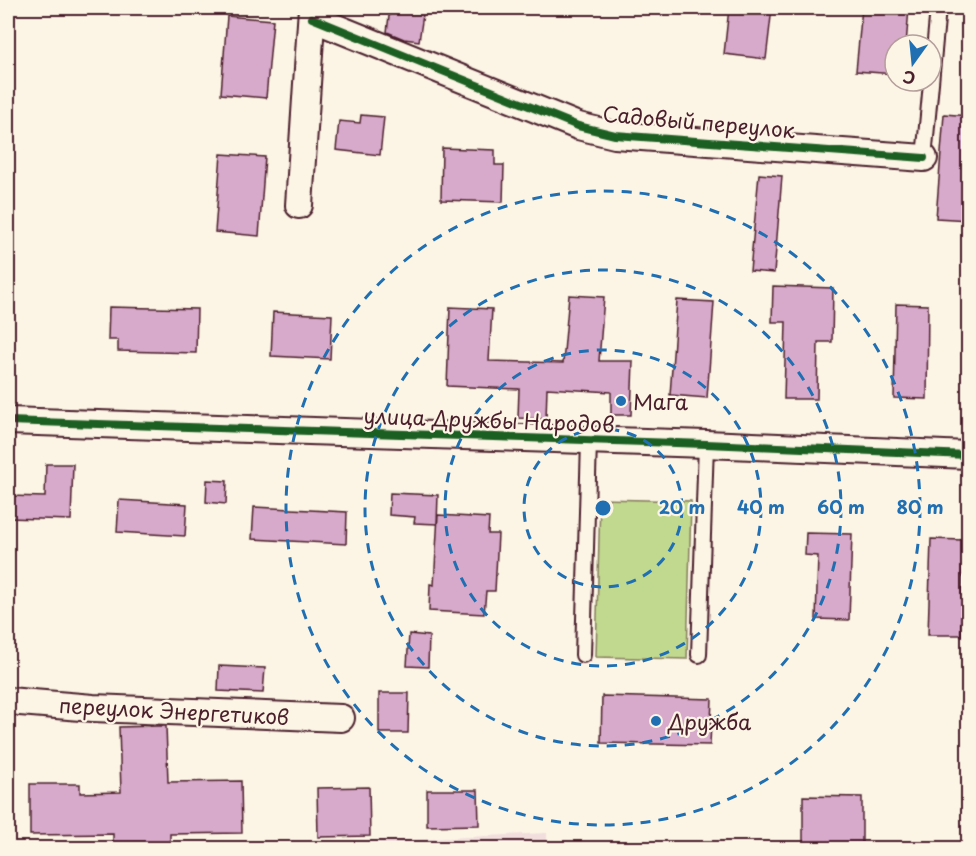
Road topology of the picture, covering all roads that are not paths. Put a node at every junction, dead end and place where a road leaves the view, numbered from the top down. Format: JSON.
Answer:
{"nodes":[{"id":1,"x":938,"y":8,"type":"edge"},
{"id":2,"x":312,"y":13,"type":"edge"},
{"id":3,"x":924,"y":158,"type":"joint"},
{"id":4,"x":299,"y":205,"type":"dead end"},
{"id":5,"x":8,"y":421,"type":"edge"},
{"id":6,"x":589,"y":441,"type":"junction"},
{"id":7,"x":706,"y":444,"type":"junction"},
{"id":8,"x":969,"y":455,"type":"edge"},
{"id":9,"x":583,"y":655,"type":"dead end"},
{"id":10,"x":699,"y":655,"type":"dead end"},
{"id":11,"x":8,"y":701,"type":"edge"},
{"id":12,"x":340,"y":718,"type":"dead end"}],
"edges":[{"from":1,"to":3,"type":"lane"},
{"from":2,"to":3,"type":"street","name":"Садовый переулок"},
{"from":2,"to":4,"type":"street"},
{"from":5,"to":6,"type":"street","name":"улица Дружбы Народов"},
{"from":6,"to":7,"type":"street","name":"улица Дружбы Народов"},
{"from":6,"to":9,"type":"lane"},
{"from":7,"to":8,"type":"street","name":"улица Дружбы Народов"},
{"from":7,"to":10,"type":"lane"},
{"from":11,"to":12,"type":"street","name":"переулок Энергетиков"}]}
